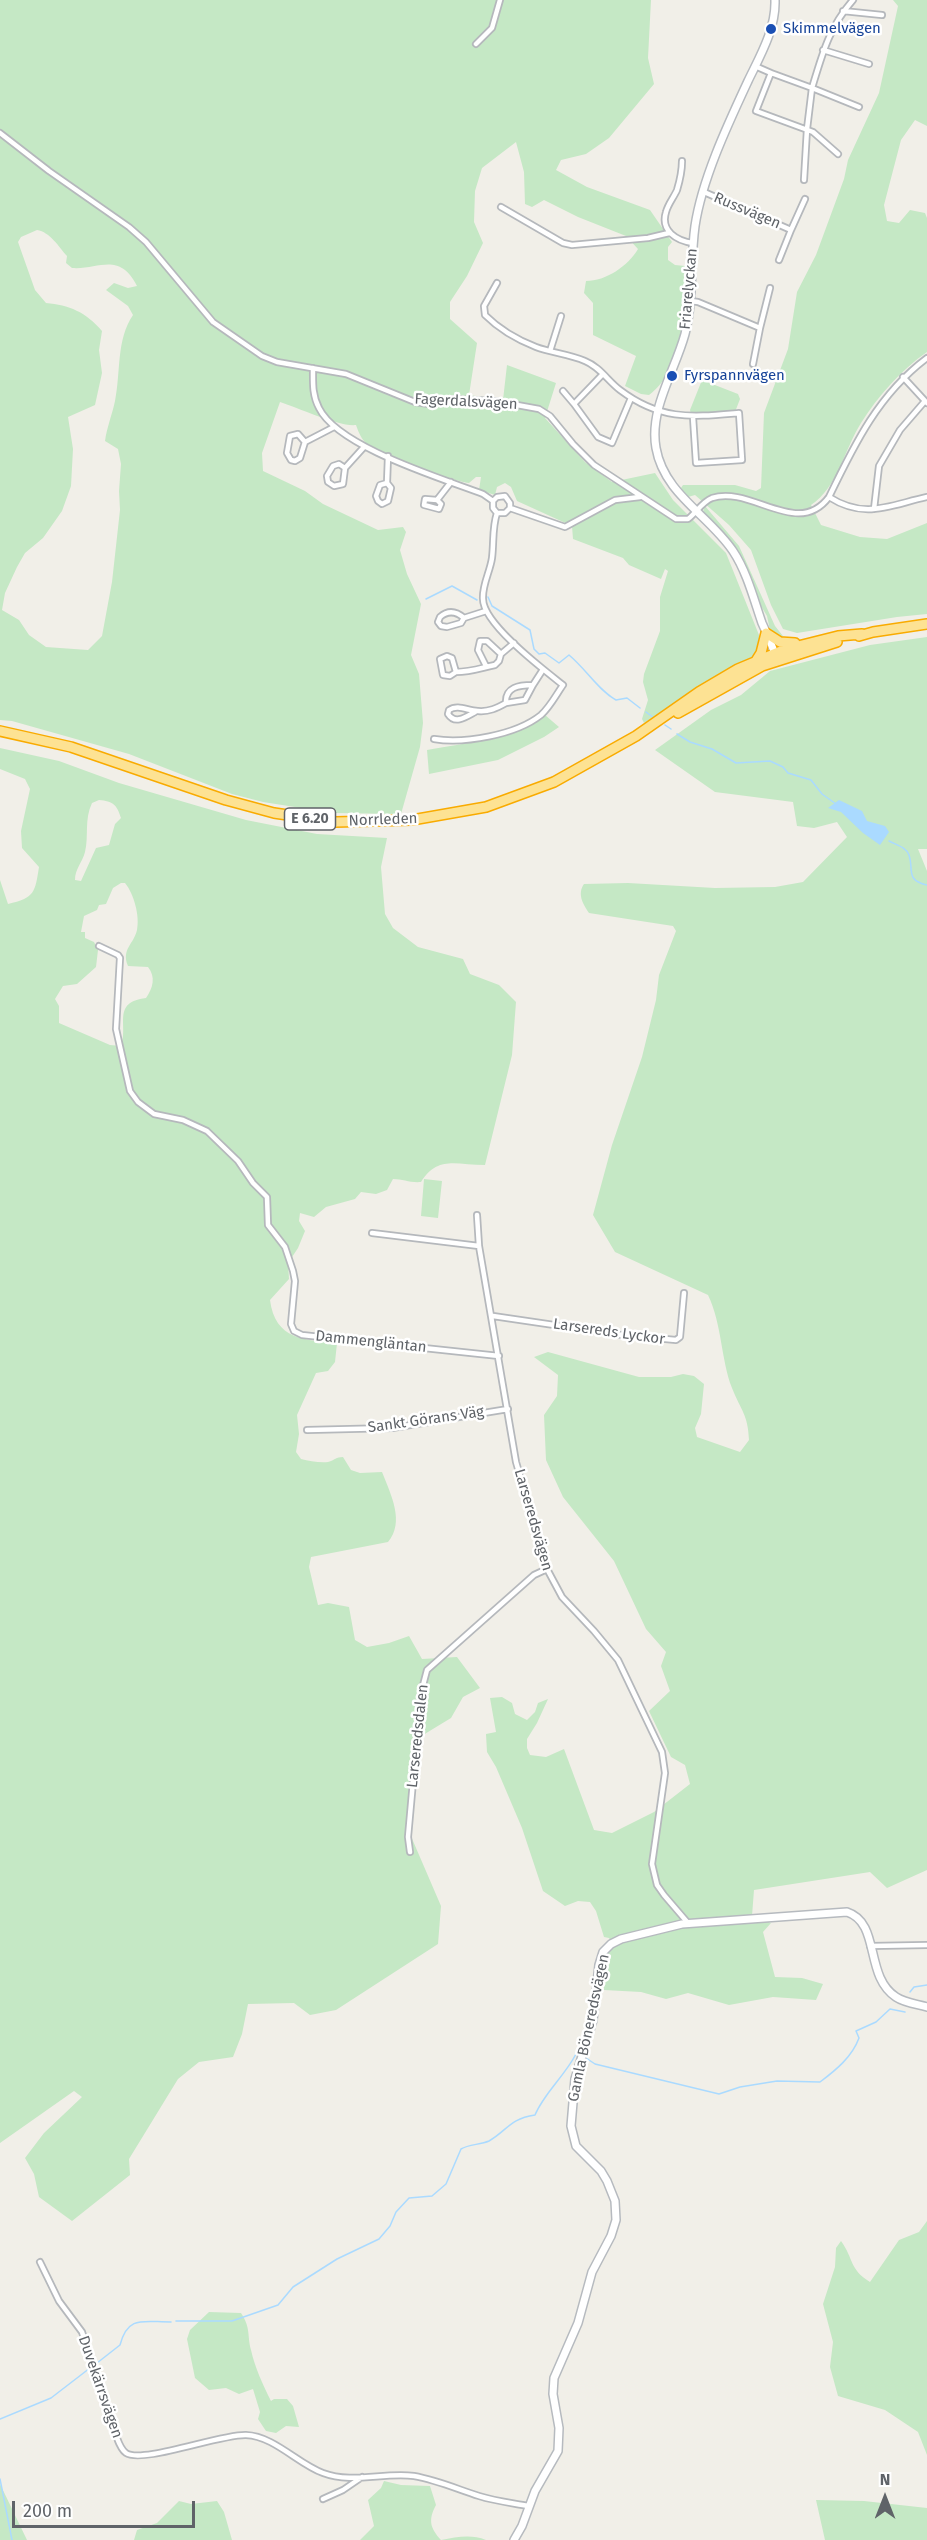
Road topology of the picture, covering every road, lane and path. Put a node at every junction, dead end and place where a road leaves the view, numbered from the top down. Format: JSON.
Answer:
{"nodes":[{"id":1,"x":500,"y":0,"type":"edge"},
{"id":2,"x":776,"y":0,"type":"edge"},
{"id":3,"x":853,"y":0,"type":"edge"},
{"id":4,"x":843,"y":10,"type":"junction"},
{"id":5,"x":882,"y":15,"type":"dead end"},
{"id":6,"x":476,"y":44,"type":"dead end"},
{"id":7,"x":823,"y":50,"type":"junction"},
{"id":8,"x":869,"y":64,"type":"dead end"},
{"id":9,"x":755,"y":66,"type":"junction"},
{"id":10,"x":771,"y":72,"type":"junction"},
{"id":11,"x":812,"y":88,"type":"junction"},
{"id":12,"x":859,"y":107,"type":"dead end"},
{"id":13,"x":807,"y":129,"type":"junction"},
{"id":14,"x":0,"y":133,"type":"edge"},
{"id":15,"x":838,"y":154,"type":"dead end"},
{"id":16,"x":682,"y":161,"type":"dead end"},
{"id":17,"x":804,"y":180,"type":"dead end"},
{"id":18,"x":704,"y":192,"type":"junction"},
{"id":19,"x":805,"y":200,"type":"dead end"},
{"id":20,"x":501,"y":207,"type":"dead end"},
{"id":21,"x":791,"y":230,"type":"junction"},
{"id":22,"x":669,"y":233,"type":"junction"},
{"id":23,"x":693,"y":243,"type":"junction"},
{"id":24,"x":779,"y":260,"type":"dead end"},
{"id":25,"x":497,"y":283,"type":"dead end"},
{"id":26,"x":770,"y":288,"type":"dead end"},
{"id":27,"x":691,"y":301,"type":"junction"},
{"id":28,"x":561,"y":316,"type":"dead end"},
{"id":29,"x":760,"y":328,"type":"junction"},
{"id":30,"x":550,"y":351,"type":"junction"},
{"id":31,"x":927,"y":358,"type":"edge"},
{"id":32,"x":753,"y":364,"type":"dead end"},
{"id":33,"x":314,"y":368,"type":"junction"},
{"id":34,"x":603,"y":374,"type":"junction"},
{"id":35,"x":903,"y":377,"type":"junction"},
{"id":36,"x":563,"y":391,"type":"dead end"},
{"id":37,"x":631,"y":398,"type":"junction"},
{"id":38,"x":926,"y":402,"type":"edge"},
{"id":39,"x":574,"y":404,"type":"junction"},
{"id":40,"x":658,"y":410,"type":"junction"},
{"id":41,"x":693,"y":417,"type":"junction"},
{"id":42,"x":334,"y":427,"type":"junction"},
{"id":43,"x":305,"y":442,"type":"junction"},
{"id":44,"x":364,"y":447,"type":"junction"},
{"id":45,"x":387,"y":456,"type":"junction"},
{"id":46,"x":345,"y":468,"type":"junction"},
{"id":47,"x":451,"y":482,"type":"junction"},
{"id":48,"x":387,"y":483,"type":"junction"},
{"id":49,"x":640,"y":497,"type":"junction"},
{"id":50,"x":829,"y":497,"type":"junction"},
{"id":51,"x":927,"y":497,"type":"edge"},
{"id":52,"x":437,"y":500,"type":"dead end"},
{"id":53,"x":493,"y":501,"type":"junction"},
{"id":54,"x":510,"y":508,"type":"junction"},
{"id":55,"x":874,"y":510,"type":"junction"},
{"id":56,"x":697,"y":511,"type":"junction"},
{"id":57,"x":497,"y":513,"type":"junction"},
{"id":58,"x":486,"y":611,"type":"junction"},
{"id":59,"x":464,"y":618,"type":"junction"},
{"id":60,"x":927,"y":624,"type":"edge"},
{"id":61,"x":766,"y":633,"type":"junction"},
{"id":62,"x":862,"y":634,"type":"junction"},
{"id":63,"x":815,"y":642,"type":"junction"},
{"id":64,"x":514,"y":643,"type":"junction"},
{"id":65,"x":501,"y":654,"type":"junction"},
{"id":66,"x":776,"y":656,"type":"junction"},
{"id":67,"x":756,"y":661,"type":"junction"},
{"id":68,"x":486,"y":666,"type":"junction"},
{"id":69,"x":542,"y":671,"type":"junction"},
{"id":70,"x":456,"y":672,"type":"junction"},
{"id":71,"x":533,"y":685,"type":"junction"},
{"id":72,"x":506,"y":704,"type":"junction"},
{"id":73,"x":475,"y":711,"type":"junction"},
{"id":74,"x":650,"y":728,"type":"junction"},
{"id":75,"x":0,"y":731,"type":"edge"},
{"id":76,"x":434,"y":739,"type":"dead end"},
{"id":77,"x":99,"y":946,"type":"dead end"},
{"id":78,"x":477,"y":1215,"type":"dead end"},
{"id":79,"x":372,"y":1233,"type":"dead end"},
{"id":80,"x":479,"y":1246,"type":"junction"},
{"id":81,"x":684,"y":1293,"type":"dead end"},
{"id":82,"x":493,"y":1316,"type":"junction"},
{"id":83,"x":499,"y":1356,"type":"junction"},
{"id":84,"x":508,"y":1409,"type":"junction"},
{"id":85,"x":308,"y":1430,"type":"dead end"},
{"id":86,"x":547,"y":1569,"type":"junction"},
{"id":87,"x":410,"y":1852,"type":"dead end"},
{"id":88,"x":688,"y":1923,"type":"junction"},
{"id":89,"x":927,"y":1945,"type":"edge"},
{"id":90,"x":870,"y":1946,"type":"junction"},
{"id":91,"x":927,"y":2007,"type":"edge"},
{"id":92,"x":40,"y":2262,"type":"dead end"},
{"id":93,"x":362,"y":2477,"type":"junction"},
{"id":94,"x":323,"y":2499,"type":"dead end"},
{"id":95,"x":528,"y":2506,"type":"junction"},
{"id":96,"x":514,"y":2540,"type":"edge"}],
"edges":[{"from":1,"to":6,"type":"street"},
{"from":2,"to":9,"type":"street","name":"Friarelyckan"},
{"from":3,"to":4,"type":"street"},
{"from":4,"to":5,"type":"street"},
{"from":4,"to":7,"type":"street"},
{"from":7,"to":8,"type":"street"},
{"from":7,"to":11,"type":"street"},
{"from":9,"to":10,"type":"street"},
{"from":9,"to":18,"type":"street","name":"Friarelyckan"},
{"from":10,"to":11,"type":"street"},
{"from":10,"to":13,"type":"street"},
{"from":11,"to":12,"type":"street"},
{"from":11,"to":13,"type":"street"},
{"from":13,"to":15,"type":"street"},
{"from":13,"to":17,"type":"street"},
{"from":14,"to":33,"type":"street","name":"Fagerdalsvägen"},
{"from":16,"to":22,"type":"street"},
{"from":18,"to":21,"type":"street","name":"Russvägen"},
{"from":18,"to":23,"type":"street","name":"Friarelyckan"},
{"from":19,"to":21,"type":"street","name":"Russvägen"},
{"from":20,"to":22,"type":"street"},
{"from":21,"to":24,"type":"street","name":"Russvägen"},
{"from":22,"to":23,"type":"street"},
{"from":23,"to":27,"type":"street","name":"Friarelyckan"},
{"from":25,"to":30,"type":"street"},
{"from":26,"to":29,"type":"street"},
{"from":27,"to":29,"type":"street"},
{"from":27,"to":40,"type":"street","name":"Friarelyckan"},
{"from":28,"to":30,"type":"street"},
{"from":29,"to":32,"type":"street"},
{"from":30,"to":34,"type":"street"},
{"from":31,"to":35,"type":"street"},
{"from":33,"to":42,"type":"street"},
{"from":33,"to":49,"type":"street","name":"Fagerdalsvägen"},
{"from":34,"to":37,"type":"street"},
{"from":34,"to":39,"type":"street"},
{"from":35,"to":38,"type":"street"},
{"from":35,"to":50,"type":"street"},
{"from":36,"to":39,"type":"street"},
{"from":37,"to":39,"type":"street"},
{"from":37,"to":40,"type":"street"},
{"from":38,"to":55,"type":"street"},
{"from":40,"to":41,"type":"street"},
{"from":40,"to":56,"type":"street","name":"Friarelyckan"},
{"from":41,"to":41,"type":"street"},
{"from":42,"to":43,"type":"street"},
{"from":42,"to":44,"type":"street"},
{"from":43,"to":43,"type":"street"},
{"from":44,"to":45,"type":"street"},
{"from":44,"to":46,"type":"street"},
{"from":45,"to":47,"type":"street"},
{"from":45,"to":48,"type":"street"},
{"from":46,"to":46,"type":"street"},
{"from":47,"to":52,"type":"street"},
{"from":47,"to":53,"type":"street"},
{"from":48,"to":48,"type":"street"},
{"from":49,"to":54,"type":"street"},
{"from":49,"to":56,"type":"street","name":"Fagerdalsvägen"},
{"from":50,"to":55,"type":"street"},
{"from":50,"to":56,"type":"street","name":"Fagerdalsvägen"},
{"from":51,"to":55,"type":"street"},
{"from":53,"to":54,"type":"street"},
{"from":53,"to":57,"type":"street"},
{"from":54,"to":57,"type":"street"},
{"from":56,"to":61,"type":"street","name":"Friarelyckan"},
{"from":57,"to":58,"type":"street"},
{"from":58,"to":59,"type":"street"},
{"from":58,"to":64,"type":"street"},
{"from":59,"to":59,"type":"street"},
{"from":60,"to":62,"type":"highway","name":"Norrleden","number":"E 6.20"},
{"from":61,"to":63,"type":"highway"},
{"from":61,"to":66,"type":"street","name":"Friarelyckan"},
{"from":61,"to":67,"type":"highway"},
{"from":62,"to":63,"type":"highway","name":"Norrleden","number":"E 6.20"},
{"from":62,"to":66,"type":"highway","name":"Norrleden","number":"E 6.20"},
{"from":63,"to":66,"type":"highway","name":"Norrleden","number":"E 6.20"},
{"from":64,"to":65,"type":"street"},
{"from":64,"to":69,"type":"street"},
{"from":65,"to":68,"type":"street"},
{"from":65,"to":68,"type":"street"},
{"from":66,"to":67,"type":"highway","name":"Norrleden","number":"E 6.20"},
{"from":66,"to":74,"type":"highway","name":"Norrleden","number":"E 6.20"},
{"from":67,"to":74,"type":"highway","name":"Norrleden","number":"E 6.20"},
{"from":68,"to":70,"type":"street"},
{"from":69,"to":71,"type":"street"},
{"from":69,"to":76,"type":"street"},
{"from":70,"to":70,"type":"street"},
{"from":71,"to":72,"type":"street"},
{"from":71,"to":72,"type":"street"},
{"from":72,"to":73,"type":"street"},
{"from":73,"to":73,"type":"street"},
{"from":74,"to":75,"type":"highway","name":"Norrleden","number":"E 6.20"},
{"from":77,"to":83,"type":"street","name":"Dammengläntan"},
{"from":78,"to":80,"type":"street","name":"Larseredsvägen"},
{"from":79,"to":80,"type":"street"},
{"from":80,"to":82,"type":"street","name":"Larseredsvägen"},
{"from":81,"to":82,"type":"street","name":"Larsereds Lyckor"},
{"from":82,"to":83,"type":"street","name":"Larseredsvägen"},
{"from":83,"to":84,"type":"street","name":"Larseredsvägen"},
{"from":84,"to":85,"type":"street","name":"Sankt Görans Väg"},
{"from":84,"to":86,"type":"street","name":"Larseredsvägen"},
{"from":86,"to":87,"type":"street","name":"Larseredsdalen"},
{"from":86,"to":88,"type":"street","name":"Larseredsvägen"},
{"from":88,"to":90,"type":"street","name":"Gamla Böneredsvägen"},
{"from":88,"to":95,"type":"street","name":"Gamla Böneredsvägen"},
{"from":89,"to":90,"type":"street"},
{"from":90,"to":91,"type":"street"},
{"from":92,"to":93,"type":"street","name":"Duvekärrsvägen"},
{"from":93,"to":94,"type":"street","name":"Duvekärrsvägen"},
{"from":93,"to":95,"type":"street","name":"Duvekärrsvägen"},
{"from":95,"to":96,"type":"street","name":"Gamla Böneredsvägen"}]}
